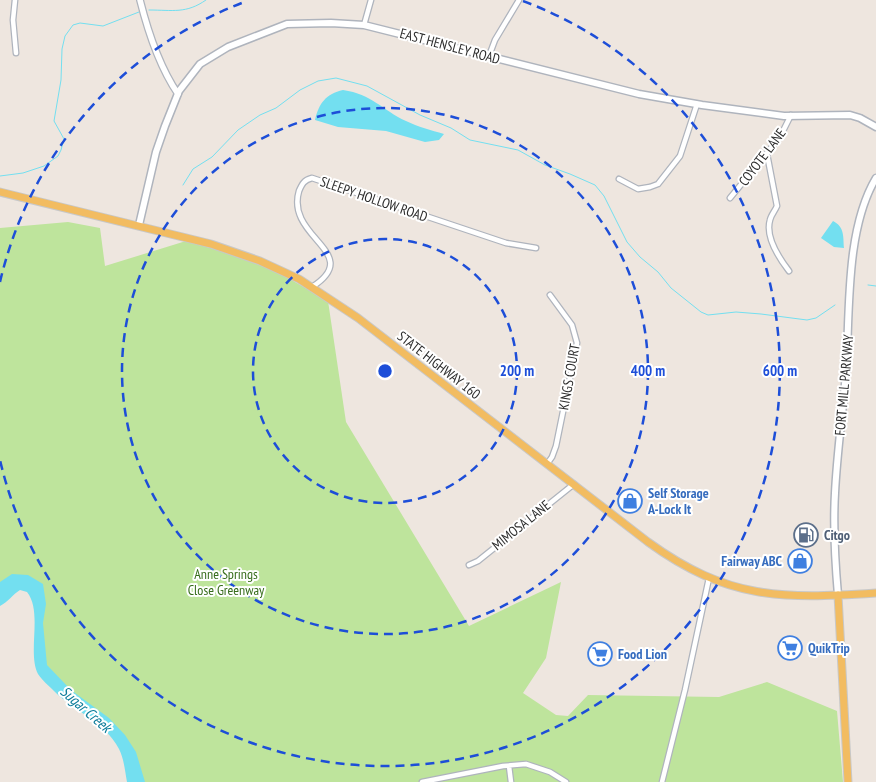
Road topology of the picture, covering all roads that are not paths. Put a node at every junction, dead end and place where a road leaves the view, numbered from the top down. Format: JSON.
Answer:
{"nodes":[{"id":1,"x":15,"y":0,"type":"edge"},
{"id":2,"x":140,"y":0,"type":"edge"},
{"id":3,"x":371,"y":0,"type":"edge"},
{"id":4,"x":518,"y":0,"type":"edge"},
{"id":5,"x":364,"y":25,"type":"junction"},
{"id":6,"x":16,"y":53,"type":"dead end"},
{"id":7,"x":489,"y":56,"type":"junction"},
{"id":8,"x":178,"y":94,"type":"junction"},
{"id":9,"x":697,"y":104,"type":"junction"},
{"id":10,"x":791,"y":115,"type":"junction"},
{"id":11,"x":876,"y":128,"type":"edge"},
{"id":12,"x":767,"y":154,"type":"junction"},
{"id":13,"x":876,"y":178,"type":"edge"},
{"id":14,"x":619,"y":179,"type":"dead end"},
{"id":15,"x":0,"y":192,"type":"edge"},
{"id":16,"x":730,"y":198,"type":"dead end"},
{"id":17,"x":139,"y":225,"type":"junction"},
{"id":18,"x":536,"y":248,"type":"dead end"},
{"id":19,"x":789,"y":271,"type":"dead end"},
{"id":20,"x":312,"y":287,"type":"junction"},
{"id":21,"x":550,"y":295,"type":"dead end"},
{"id":22,"x":547,"y":464,"type":"junction"},
{"id":23,"x":574,"y":484,"type":"junction"},
{"id":24,"x":468,"y":565,"type":"dead end"},
{"id":25,"x":709,"y":578,"type":"junction"},
{"id":26,"x":876,"y":593,"type":"edge"},
{"id":27,"x":838,"y":595,"type":"junction"},
{"id":28,"x":509,"y":766,"type":"junction"},
{"id":29,"x":422,"y":782,"type":"edge"},
{"id":30,"x":511,"y":782,"type":"edge"},
{"id":31,"x":566,"y":782,"type":"edge"},
{"id":32,"x":662,"y":782,"type":"edge"},
{"id":33,"x":848,"y":782,"type":"edge"}],
"edges":[{"from":1,"to":6,"type":"street"},
{"from":2,"to":8,"type":"street"},
{"from":3,"to":5,"type":"street"},
{"from":4,"to":7,"type":"street"},
{"from":5,"to":7,"type":"main road","name":"EAST HENSLEY ROAD"},
{"from":5,"to":8,"type":"main road","name":"EAST HENSLEY ROAD"},
{"from":7,"to":9,"type":"main road","name":"EAST HENSLEY ROAD"},
{"from":8,"to":17,"type":"main road","name":"EAST HENSLEY ROAD"},
{"from":9,"to":10,"type":"main road","name":"EAST HENSLEY ROAD"},
{"from":9,"to":14,"type":"street"},
{"from":10,"to":11,"type":"main road","name":"EAST HENSLEY ROAD"},
{"from":10,"to":12,"type":"street","name":"COYOTE LANE"},
{"from":12,"to":16,"type":"street","name":"COYOTE LANE"},
{"from":12,"to":19,"type":"street"},
{"from":13,"to":27,"type":"main road","name":"FORT MILL PARKWAY"},
{"from":15,"to":17,"type":"main road","name":"STATE HIGHWAY 160"},
{"from":17,"to":20,"type":"main road","name":"STATE HIGHWAY 160"},
{"from":18,"to":20,"type":"street","name":"SLEEPY HOLLOW ROAD"},
{"from":20,"to":22,"type":"main road","name":"STATE HIGHWAY 160"},
{"from":21,"to":22,"type":"street","name":"KINGS COURT"},
{"from":22,"to":23,"type":"main road","name":"STATE HIGHWAY 160"},
{"from":23,"to":24,"type":"street","name":"MIMOSA LANE"},
{"from":23,"to":25,"type":"main road","name":"STATE HIGHWAY 160"},
{"from":25,"to":27,"type":"main road","name":"STATE HIGHWAY 160"},
{"from":25,"to":32,"type":"street"},
{"from":26,"to":27,"type":"main road","name":"STATE HIGHWAY 160"},
{"from":27,"to":33,"type":"main road"},
{"from":28,"to":29,"type":"street"},
{"from":28,"to":30,"type":"street"},
{"from":28,"to":31,"type":"street"}]}
